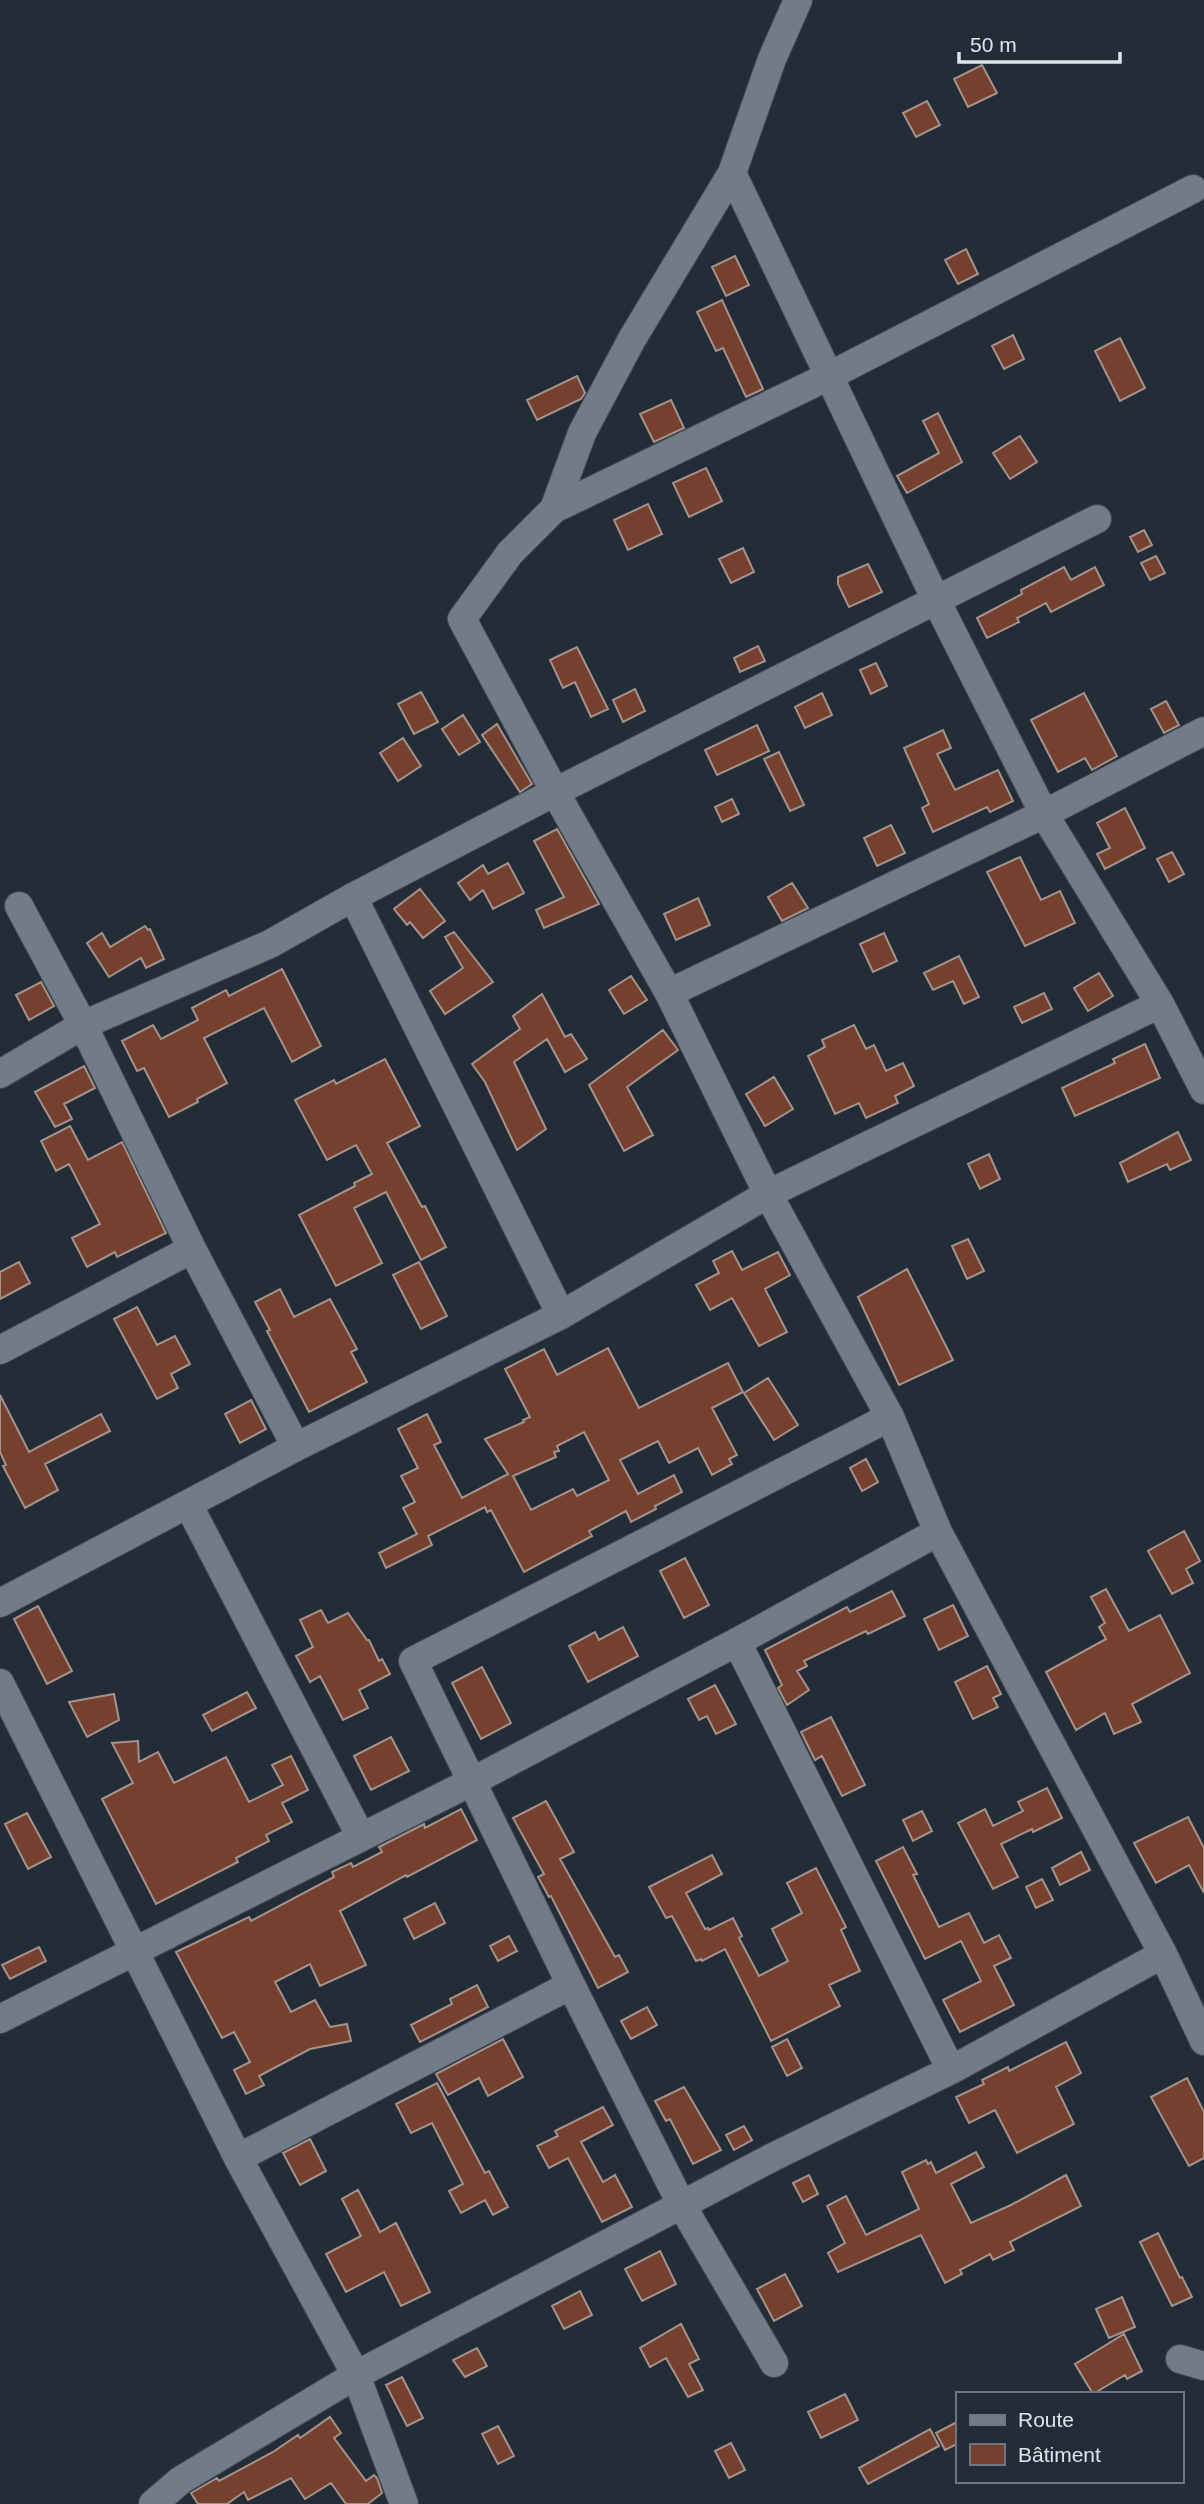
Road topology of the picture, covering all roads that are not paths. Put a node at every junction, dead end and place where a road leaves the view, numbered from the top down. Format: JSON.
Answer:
{"nodes":[{"id":1,"x":798,"y":0,"type":"edge"},
{"id":2,"x":732,"y":173,"type":"junction"},
{"id":3,"x":1193,"y":189,"type":"dead end"},
{"id":4,"x":829,"y":376,"type":"junction"},
{"id":5,"x":554,"y":509,"type":"junction"},
{"id":6,"x":1097,"y":519,"type":"dead end"},
{"id":7,"x":936,"y":600,"type":"junction"},
{"id":8,"x":1204,"y":731,"type":"edge"},
{"id":9,"x":555,"y":792,"type":"junction"},
{"id":10,"x":1044,"y":814,"type":"junction"},
{"id":11,"x":353,"y":897,"type":"junction"},
{"id":12,"x":19,"y":906,"type":"dead end"},
{"id":13,"x":669,"y":993,"type":"junction"},
{"id":14,"x":1160,"y":1004,"type":"junction"},
{"id":15,"x":83,"y":1025,"type":"junction"},
{"id":16,"x":0,"y":1073,"type":"edge"},
{"id":17,"x":1204,"y":1090,"type":"edge"},
{"id":18,"x":768,"y":1194,"type":"junction"},
{"id":19,"x":192,"y":1249,"type":"junction"},
{"id":20,"x":561,"y":1315,"type":"junction"},
{"id":21,"x":0,"y":1350,"type":"edge"},
{"id":22,"x":890,"y":1417,"type":"junction"},
{"id":23,"x":296,"y":1447,"type":"junction"},
{"id":24,"x":188,"y":1504,"type":"junction"},
{"id":25,"x":938,"y":1532,"type":"junction"},
{"id":26,"x":0,"y":1603,"type":"edge"},
{"id":27,"x":737,"y":1642,"type":"junction"},
{"id":28,"x":0,"y":1683,"type":"edge"},
{"id":29,"x":471,"y":1782,"type":"junction"},
{"id":30,"x":361,"y":1837,"type":"junction"},
{"id":31,"x":136,"y":1950,"type":"junction"},
{"id":32,"x":1163,"y":1954,"type":"junction"},
{"id":33,"x":571,"y":1985,"type":"junction"},
{"id":34,"x":0,"y":2019,"type":"edge"},
{"id":35,"x":1204,"y":2041,"type":"edge"},
{"id":36,"x":951,"y":2070,"type":"junction"},
{"id":37,"x":238,"y":2158,"type":"junction"},
{"id":38,"x":681,"y":2204,"type":"junction"},
{"id":39,"x":774,"y":2363,"type":"dead end"},
{"id":40,"x":356,"y":2375,"type":"junction"},
{"id":41,"x":153,"y":2504,"type":"edge"},
{"id":42,"x":404,"y":2504,"type":"edge"}],
"edges":[{"from":1,"to":2,"type":"street"},
{"from":2,"to":4,"type":"street"},
{"from":2,"to":5,"type":"street"},
{"from":3,"to":4,"type":"street"},
{"from":4,"to":5,"type":"street"},
{"from":4,"to":7,"type":"street"},
{"from":5,"to":9,"type":"street"},
{"from":6,"to":7,"type":"street"},
{"from":7,"to":9,"type":"street"},
{"from":7,"to":10,"type":"street"},
{"from":8,"to":10,"type":"street"},
{"from":9,"to":11,"type":"street"},
{"from":9,"to":13,"type":"street"},
{"from":10,"to":13,"type":"street"},
{"from":10,"to":14,"type":"street"},
{"from":11,"to":15,"type":"street"},
{"from":11,"to":20,"type":"street"},
{"from":12,"to":15,"type":"street"},
{"from":13,"to":18,"type":"street"},
{"from":14,"to":17,"type":"street"},
{"from":14,"to":18,"type":"street"},
{"from":15,"to":16,"type":"street"},
{"from":15,"to":19,"type":"street"},
{"from":18,"to":20,"type":"street"},
{"from":18,"to":22,"type":"street"},
{"from":19,"to":21,"type":"street"},
{"from":19,"to":23,"type":"street"},
{"from":20,"to":23,"type":"street"},
{"from":22,"to":25,"type":"street"},
{"from":22,"to":29,"type":"street"},
{"from":23,"to":24,"type":"street"},
{"from":24,"to":26,"type":"street"},
{"from":24,"to":30,"type":"street"},
{"from":25,"to":27,"type":"street"},
{"from":25,"to":32,"type":"street"},
{"from":27,"to":29,"type":"street"},
{"from":27,"to":36,"type":"street"},
{"from":28,"to":31,"type":"street"},
{"from":29,"to":30,"type":"street"},
{"from":29,"to":33,"type":"street"},
{"from":30,"to":31,"type":"street"},
{"from":31,"to":34,"type":"street"},
{"from":31,"to":37,"type":"street"},
{"from":32,"to":35,"type":"street"},
{"from":32,"to":36,"type":"street"},
{"from":33,"to":37,"type":"street"},
{"from":33,"to":38,"type":"street"},
{"from":36,"to":38,"type":"street"},
{"from":37,"to":40,"type":"street"},
{"from":38,"to":39,"type":"street"},
{"from":38,"to":40,"type":"street"},
{"from":40,"to":41,"type":"street"},
{"from":40,"to":42,"type":"street"}]}
